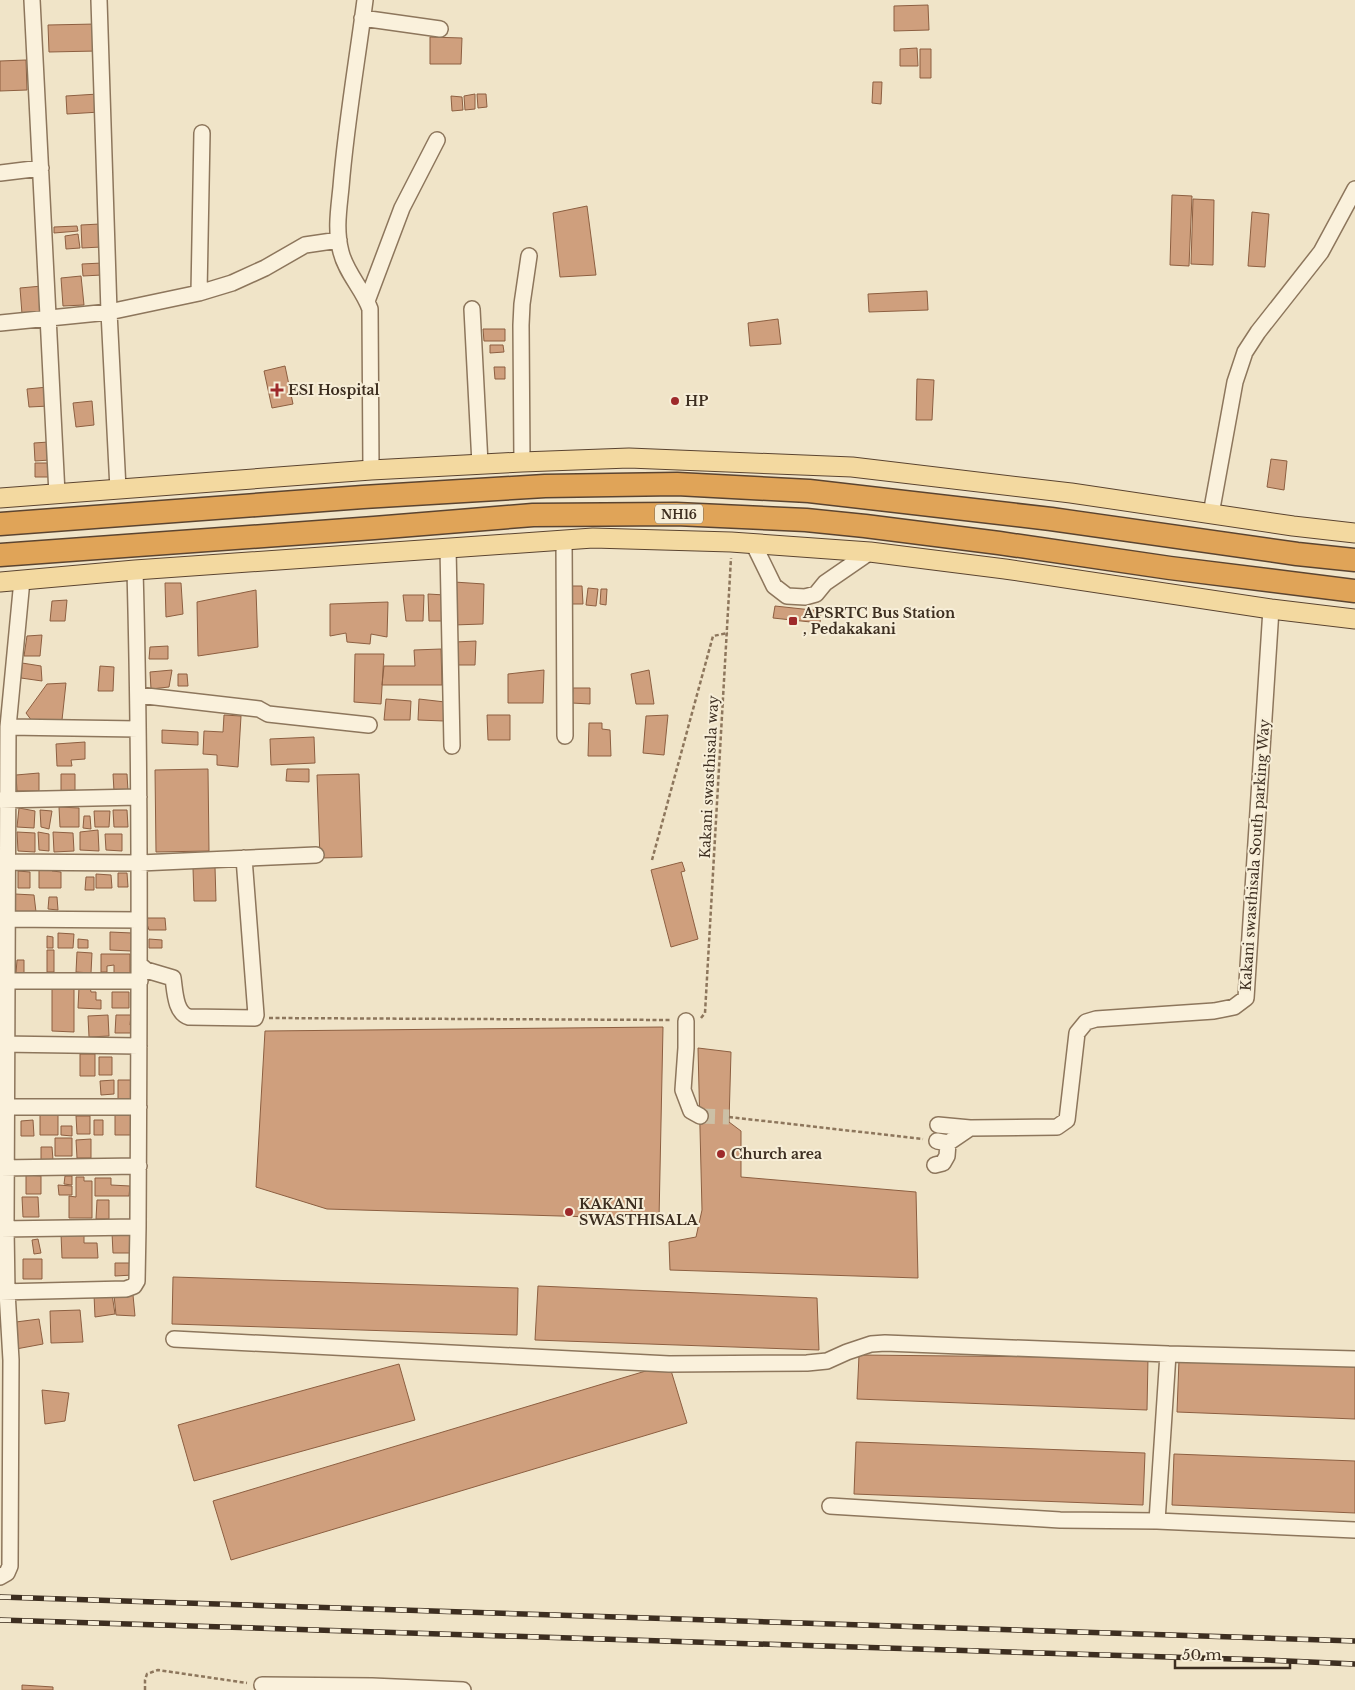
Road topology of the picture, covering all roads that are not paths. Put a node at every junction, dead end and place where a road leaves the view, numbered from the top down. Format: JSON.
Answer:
{"nodes":[{"id":1,"x":32,"y":0,"type":"edge"},
{"id":2,"x":99,"y":0,"type":"edge"},
{"id":3,"x":365,"y":0,"type":"edge"},
{"id":4,"x":362,"y":18,"type":"junction"},
{"id":5,"x":440,"y":29,"type":"dead end"},
{"id":6,"x":202,"y":132,"type":"dead end"},
{"id":7,"x":437,"y":140,"type":"dead end"},
{"id":8,"x":41,"y":168,"type":"junction"},
{"id":9,"x":0,"y":173,"type":"edge"},
{"id":10,"x":1355,"y":189,"type":"edge"},
{"id":11,"x":338,"y":240,"type":"junction"},
{"id":12,"x":529,"y":256,"type":"dead end"},
{"id":13,"x":199,"y":293,"type":"junction"},
{"id":14,"x":367,"y":301,"type":"junction"},
{"id":15,"x":472,"y":309,"type":"dead end"},
{"id":16,"x":108,"y":312,"type":"junction"},
{"id":17,"x":49,"y":318,"type":"junction"},
{"id":18,"x":0,"y":322,"type":"edge"},
{"id":19,"x":522,"y":462,"type":"junction"},
{"id":20,"x":480,"y":464,"type":"junction"},
{"id":21,"x":371,"y":470,"type":"junction"},
{"id":22,"x":118,"y":489,"type":"junction"},
{"id":23,"x":57,"y":494,"type":"junction"},
{"id":24,"x":0,"y":498,"type":"edge"},
{"id":25,"x":1211,"y":514,"type":"junction"},
{"id":26,"x":0,"y":524,"type":"edge"},
{"id":27,"x":1355,"y":533,"type":"edge"},
{"id":28,"x":564,"y":540,"type":"junction"},
{"id":29,"x":753,"y":543,"type":"junction"},
{"id":30,"x":448,"y":548,"type":"junction"},
{"id":31,"x":870,"y":552,"type":"junction"},
{"id":32,"x":0,"y":555,"type":"edge"},
{"id":33,"x":1355,"y":560,"type":"edge"},
{"id":34,"x":135,"y":570,"type":"junction"},
{"id":35,"x":22,"y":580,"type":"junction"},
{"id":36,"x":0,"y":582,"type":"edge"},
{"id":37,"x":1355,"y":590,"type":"edge"},
{"id":38,"x":1271,"y":609,"type":"junction"},
{"id":39,"x":1355,"y":619,"type":"edge"},
{"id":40,"x":138,"y":695,"type":"junction"},
{"id":41,"x":369,"y":725,"type":"dead end"},
{"id":42,"x":8,"y":727,"type":"junction"},
{"id":43,"x":138,"y":729,"type":"junction"},
{"id":44,"x":565,"y":736,"type":"dead end"},
{"id":45,"x":452,"y":746,"type":"dead end"},
{"id":46,"x":139,"y":797,"type":"junction"},
{"id":47,"x":4,"y":800,"type":"edge"},
{"id":48,"x":316,"y":854,"type":"dead end"},
{"id":49,"x":244,"y":861,"type":"junction"},
{"id":50,"x":4,"y":862,"type":"edge"},
{"id":51,"x":140,"y":863,"type":"junction"},
{"id":52,"x":4,"y":920,"type":"edge"},
{"id":53,"x":140,"y":920,"type":"junction"},
{"id":54,"x":140,"y":965,"type":"junction"},
{"id":55,"x":4,"y":981,"type":"edge"},
{"id":56,"x":140,"y":981,"type":"junction"},
{"id":57,"x":686,"y":1020,"type":"road end"},
{"id":58,"x":3,"y":1044,"type":"edge"},
{"id":59,"x":139,"y":1046,"type":"junction"},
{"id":60,"x":4,"y":1107,"type":"edge"},
{"id":61,"x":139,"y":1107,"type":"junction"},
{"id":62,"x":700,"y":1116,"type":"dead end"},
{"id":63,"x":938,"y":1126,"type":"dead end"},
{"id":64,"x":970,"y":1128,"type":"junction"},
{"id":65,"x":935,"y":1165,"type":"dead end"},
{"id":66,"x":139,"y":1166,"type":"junction"},
{"id":67,"x":3,"y":1168,"type":"edge"},
{"id":68,"x":138,"y":1226,"type":"junction"},
{"id":69,"x":3,"y":1228,"type":"edge"},
{"id":70,"x":4,"y":1292,"type":"edge"},
{"id":71,"x":174,"y":1338,"type":"dead end"},
{"id":72,"x":1168,"y":1354,"type":"junction"},
{"id":73,"x":1355,"y":1359,"type":"edge"},
{"id":74,"x":830,"y":1506,"type":"dead end"},
{"id":75,"x":1156,"y":1520,"type":"junction"},
{"id":76,"x":1355,"y":1530,"type":"edge"},
{"id":77,"x":0,"y":1577,"type":"edge"},
{"id":78,"x":262,"y":1684,"type":"road end"},
{"id":79,"x":463,"y":1690,"type":"edge"}],
"edges":[{"from":1,"to":8,"type":"street"},
{"from":2,"to":16,"type":"street"},
{"from":3,"to":4,"type":"street"},
{"from":4,"to":5,"type":"street"},
{"from":4,"to":11,"type":"street"},
{"from":6,"to":13,"type":"street"},
{"from":7,"to":14,"type":"street"},
{"from":8,"to":9,"type":"street"},
{"from":8,"to":17,"type":"street"},
{"from":10,"to":25,"type":"street"},
{"from":11,"to":13,"type":"street"},
{"from":11,"to":14,"type":"street"},
{"from":12,"to":19,"type":"street"},
{"from":13,"to":16,"type":"street"},
{"from":14,"to":21,"type":"street"},
{"from":15,"to":20,"type":"street"},
{"from":16,"to":17,"type":"street"},
{"from":16,"to":22,"type":"street"},
{"from":17,"to":18,"type":"street"},
{"from":17,"to":23,"type":"street"},
{"from":19,"to":20,"type":"main road"},
{"from":19,"to":25,"type":"main road"},
{"from":20,"to":21,"type":"main road"},
{"from":21,"to":22,"type":"main road"},
{"from":22,"to":23,"type":"main road"},
{"from":23,"to":24,"type":"main road"},
{"from":25,"to":27,"type":"main road"},
{"from":26,"to":33,"type":"highway","number":"NH16"},
{"from":28,"to":29,"type":"main road"},
{"from":28,"to":30,"type":"main road"},
{"from":28,"to":44,"type":"street"},
{"from":29,"to":31,"type":"main road"},
{"from":29,"to":31,"type":"street"},
{"from":30,"to":34,"type":"main road"},
{"from":30,"to":45,"type":"street"},
{"from":31,"to":38,"type":"main road"},
{"from":32,"to":37,"type":"highway","number":"NH16"},
{"from":34,"to":35,"type":"main road"},
{"from":34,"to":40,"type":"street"},
{"from":35,"to":36,"type":"main road"},
{"from":35,"to":42,"type":"street"},
{"from":38,"to":39,"type":"main road"},
{"from":38,"to":64,"type":"street","name":"Kakani swasthisala South parking Way"},
{"from":40,"to":41,"type":"street"},
{"from":40,"to":43,"type":"street"},
{"from":42,"to":43,"type":"street"},
{"from":42,"to":47,"type":"street"},
{"from":43,"to":46,"type":"street"},
{"from":46,"to":47,"type":"street"},
{"from":46,"to":51,"type":"street"},
{"from":47,"to":50,"type":"street"},
{"from":48,"to":49,"type":"street"},
{"from":49,"to":51,"type":"street"},
{"from":49,"to":54,"type":"street"},
{"from":50,"to":51,"type":"street"},
{"from":50,"to":52,"type":"street"},
{"from":51,"to":53,"type":"street"},
{"from":52,"to":53,"type":"street"},
{"from":52,"to":55,"type":"street"},
{"from":53,"to":54,"type":"street"},
{"from":54,"to":56,"type":"street"},
{"from":55,"to":56,"type":"street"},
{"from":55,"to":58,"type":"street"},
{"from":56,"to":59,"type":"street"},
{"from":57,"to":62,"type":"street"},
{"from":58,"to":59,"type":"street"},
{"from":58,"to":60,"type":"street"},
{"from":59,"to":61,"type":"street"},
{"from":60,"to":61,"type":"street"},
{"from":60,"to":67,"type":"street"},
{"from":61,"to":66,"type":"street"},
{"from":63,"to":64,"type":"street"},
{"from":64,"to":65,"type":"street"},
{"from":66,"to":67,"type":"street"},
{"from":66,"to":68,"type":"street"},
{"from":67,"to":69,"type":"street"},
{"from":68,"to":69,"type":"street"},
{"from":68,"to":70,"type":"street"},
{"from":69,"to":70,"type":"street"},
{"from":70,"to":77,"type":"street"},
{"from":71,"to":72,"type":"street"},
{"from":72,"to":73,"type":"street"},
{"from":72,"to":75,"type":"street"},
{"from":74,"to":75,"type":"street"},
{"from":75,"to":76,"type":"street"},
{"from":78,"to":79,"type":"street"}]}
